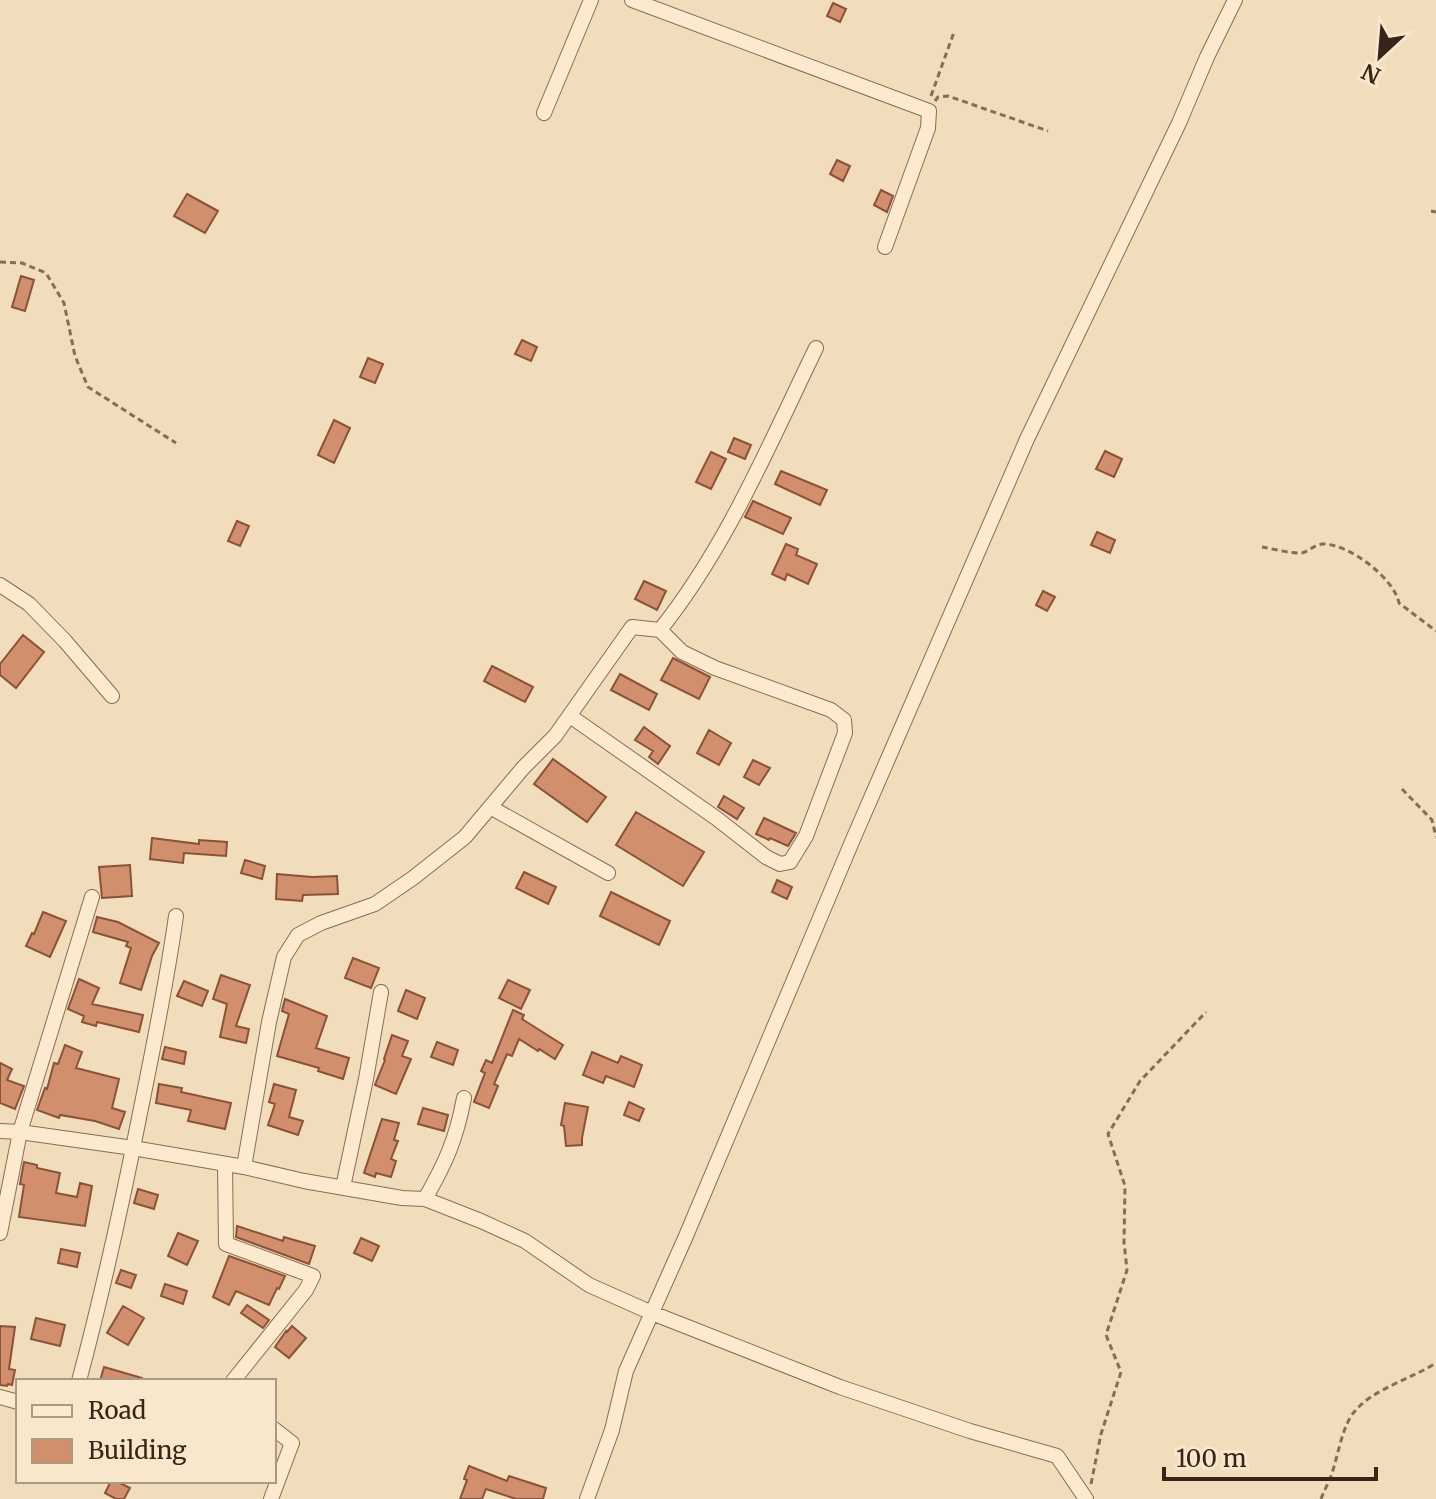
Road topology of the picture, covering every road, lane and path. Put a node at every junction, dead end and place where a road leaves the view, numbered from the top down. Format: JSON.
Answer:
{"nodes":[{"id":1,"x":591,"y":0,"type":"edge"},
{"id":2,"x":632,"y":0,"type":"edge"},
{"id":3,"x":1235,"y":0,"type":"edge"},
{"id":4,"x":954,"y":32,"type":"dead end"},
{"id":5,"x":931,"y":93,"type":"junction"},
{"id":6,"x":938,"y":97,"type":"junction"},
{"id":7,"x":929,"y":111,"type":"junction"},
{"id":8,"x":544,"y":113,"type":"dead end"},
{"id":9,"x":1048,"y":131,"type":"dead end"},
{"id":10,"x":885,"y":247,"type":"dead end"},
{"id":11,"x":0,"y":262,"type":"edge"},
{"id":12,"x":816,"y":348,"type":"dead end"},
{"id":13,"x":176,"y":443,"type":"dead end"},
{"id":14,"x":1262,"y":547,"type":"dead end"},
{"id":15,"x":0,"y":585,"type":"edge"},
{"id":16,"x":660,"y":630,"type":"junction"},
{"id":17,"x":1436,"y":631,"type":"edge"},
{"id":18,"x":112,"y":696,"type":"dead end"},
{"id":19,"x":570,"y":716,"type":"junction"},
{"id":20,"x":1402,"y":789,"type":"dead end"},
{"id":21,"x":490,"y":807,"type":"junction"},
{"id":22,"x":1436,"y":837,"type":"edge"},
{"id":23,"x":608,"y":873,"type":"dead end"},
{"id":24,"x":92,"y":897,"type":"dead end"},
{"id":25,"x":176,"y":916,"type":"dead end"},
{"id":26,"x":381,"y":992,"type":"dead end"},
{"id":27,"x":1206,"y":1012,"type":"dead end"},
{"id":28,"x":464,"y":1098,"type":"dead end"},
{"id":29,"x":0,"y":1131,"type":"edge"},
{"id":30,"x":20,"y":1132,"type":"junction"},
{"id":31,"x":133,"y":1148,"type":"junction"},
{"id":32,"x":225,"y":1164,"type":"junction"},
{"id":33,"x":244,"y":1167,"type":"junction"},
{"id":34,"x":343,"y":1187,"type":"junction"},
{"id":35,"x":425,"y":1199,"type":"junction"},
{"id":36,"x":0,"y":1233,"type":"edge"},
{"id":37,"x":652,"y":1313,"type":"junction"},
{"id":38,"x":1436,"y":1363,"type":"edge"},
{"id":39,"x":80,"y":1379,"type":"edge"},
{"id":40,"x":235,"y":1379,"type":"edge"},
{"id":41,"x":276,"y":1431,"type":"edge"},
{"id":42,"x":1088,"y":1492,"type":"edge"},
{"id":43,"x":271,"y":1499,"type":"edge"},
{"id":44,"x":587,"y":1499,"type":"edge"},
{"id":45,"x":1321,"y":1499,"type":"edge"}],
"edges":[{"from":1,"to":8,"type":"street"},
{"from":2,"to":7,"type":"street"},
{"from":3,"to":37,"type":"street"},
{"from":4,"to":5,"type":"path"},
{"from":5,"to":6,"type":"path"},
{"from":5,"to":7,"type":"path"},
{"from":6,"to":7,"type":"path"},
{"from":6,"to":9,"type":"path"},
{"from":7,"to":10,"type":"street"},
{"from":11,"to":13,"type":"path"},
{"from":12,"to":16,"type":"street"},
{"from":14,"to":17,"type":"path"},
{"from":15,"to":18,"type":"street"},
{"from":16,"to":19,"type":"street"},
{"from":16,"to":19,"type":"street"},
{"from":19,"to":21,"type":"street"},
{"from":20,"to":22,"type":"path"},
{"from":21,"to":23,"type":"street"},
{"from":21,"to":33,"type":"street"},
{"from":24,"to":30,"type":"street"},
{"from":25,"to":31,"type":"street"},
{"from":26,"to":34,"type":"street"},
{"from":27,"to":42,"type":"path"},
{"from":28,"to":35,"type":"street"},
{"from":29,"to":30,"type":"street"},
{"from":30,"to":31,"type":"street"},
{"from":30,"to":36,"type":"street"},
{"from":31,"to":32,"type":"street"},
{"from":31,"to":39,"type":"street"},
{"from":32,"to":33,"type":"street"},
{"from":32,"to":40,"type":"street"},
{"from":33,"to":34,"type":"street"},
{"from":34,"to":35,"type":"street"},
{"from":35,"to":37,"type":"street"},
{"from":37,"to":42,"type":"street"},
{"from":37,"to":44,"type":"street"},
{"from":38,"to":45,"type":"path"},
{"from":41,"to":43,"type":"street"}]}
